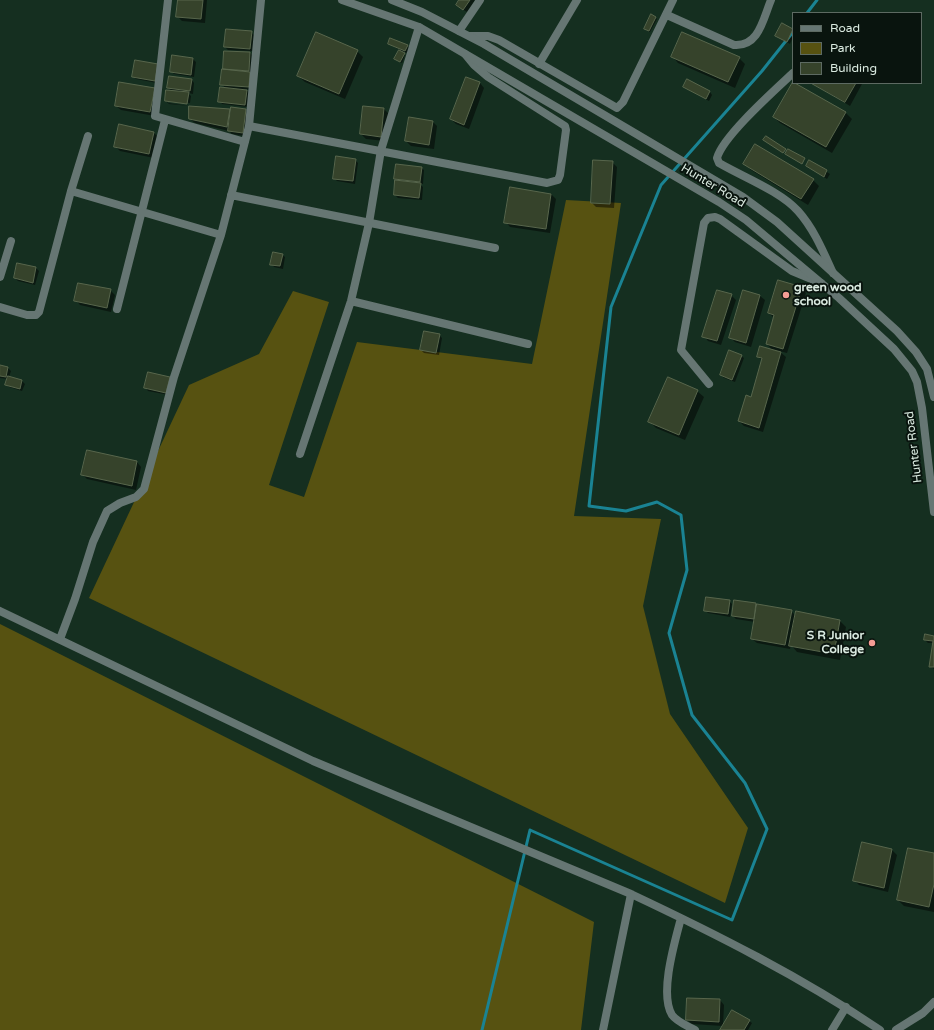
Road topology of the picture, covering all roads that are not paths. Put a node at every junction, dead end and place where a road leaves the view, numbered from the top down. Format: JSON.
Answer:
{"nodes":[{"id":1,"x":168,"y":0,"type":"edge"},
{"id":2,"x":261,"y":0,"type":"edge"},
{"id":3,"x":342,"y":0,"type":"edge"},
{"id":4,"x":392,"y":0,"type":"edge"},
{"id":5,"x":480,"y":0,"type":"edge"},
{"id":6,"x":577,"y":0,"type":"edge"},
{"id":7,"x":673,"y":0,"type":"edge"},
{"id":8,"x":771,"y":0,"type":"edge"},
{"id":9,"x":667,"y":15,"type":"junction"},
{"id":10,"x":419,"y":27,"type":"junction"},
{"id":11,"x":459,"y":31,"type":"junction"},
{"id":12,"x":470,"y":36,"type":"junction"},
{"id":13,"x":463,"y":52,"type":"junction"},
{"id":14,"x":539,"y":64,"type":"junction"},
{"id":15,"x":792,"y":74,"type":"edge"},
{"id":16,"x":165,"y":120,"type":"junction"},
{"id":17,"x":249,"y":126,"type":"junction"},
{"id":18,"x":88,"y":136,"type":"dead end"},
{"id":19,"x":245,"y":142,"type":"junction"},
{"id":20,"x":381,"y":150,"type":"junction"},
{"id":21,"x":71,"y":191,"type":"junction"},
{"id":22,"x":231,"y":194,"type":"junction"},
{"id":23,"x":142,"y":211,"type":"junction"},
{"id":24,"x":369,"y":223,"type":"junction"},
{"id":25,"x":221,"y":235,"type":"junction"},
{"id":26,"x":11,"y":241,"type":"dead end"},
{"id":27,"x":495,"y":248,"type":"dead end"},
{"id":28,"x":833,"y":273,"type":"junction"},
{"id":29,"x":0,"y":277,"type":"edge"},
{"id":30,"x":821,"y":283,"type":"junction"},
{"id":31,"x":351,"y":301,"type":"junction"},
{"id":32,"x":0,"y":308,"type":"edge"},
{"id":33,"x":117,"y":309,"type":"dead end"},
{"id":34,"x":528,"y":344,"type":"dead end"},
{"id":35,"x":709,"y":384,"type":"dead end"},
{"id":36,"x":934,"y":397,"type":"edge"},
{"id":37,"x":300,"y":454,"type":"dead end"},
{"id":38,"x":934,"y":512,"type":"edge"},
{"id":39,"x":0,"y":611,"type":"edge"},
{"id":40,"x":60,"y":639,"type":"junction"},
{"id":41,"x":631,"y":894,"type":"junction"},
{"id":42,"x":681,"y":918,"type":"junction"},
{"id":43,"x":934,"y":1002,"type":"edge"},
{"id":44,"x":846,"y":1007,"type":"junction"},
{"id":45,"x":603,"y":1030,"type":"edge"},
{"id":46,"x":696,"y":1030,"type":"edge"},
{"id":47,"x":832,"y":1030,"type":"edge"},
{"id":48,"x":880,"y":1030,"type":"edge"},
{"id":49,"x":896,"y":1030,"type":"edge"}],
"edges":[{"from":1,"to":16,"type":"street"},
{"from":2,"to":17,"type":"street"},
{"from":3,"to":10,"type":"street","name":"Hunter Road"},
{"from":4,"to":11,"type":"street","name":"Hunter Road"},
{"from":5,"to":11,"type":"street"},
{"from":6,"to":14,"type":"street"},
{"from":7,"to":9,"type":"street"},
{"from":8,"to":9,"type":"street"},
{"from":9,"to":14,"type":"street"},
{"from":10,"to":13,"type":"street","name":"Hunter Road"},
{"from":10,"to":20,"type":"street"},
{"from":11,"to":12,"type":"street","name":"Hunter Road"},
{"from":12,"to":14,"type":"street"},
{"from":12,"to":28,"type":"street","name":"Hunter Road"},
{"from":13,"to":20,"type":"street"},
{"from":13,"to":30,"type":"street","name":"Hunter Road"},
{"from":15,"to":28,"type":"street"},
{"from":16,"to":19,"type":"street"},
{"from":16,"to":23,"type":"street"},
{"from":17,"to":19,"type":"street"},
{"from":17,"to":20,"type":"street"},
{"from":18,"to":21,"type":"street"},
{"from":19,"to":22,"type":"street"},
{"from":20,"to":24,"type":"street"},
{"from":21,"to":23,"type":"street"},
{"from":21,"to":32,"type":"street"},
{"from":22,"to":24,"type":"street"},
{"from":22,"to":25,"type":"street"},
{"from":23,"to":25,"type":"street"},
{"from":23,"to":33,"type":"street"},
{"from":24,"to":27,"type":"street"},
{"from":24,"to":31,"type":"street"},
{"from":25,"to":40,"type":"street"},
{"from":26,"to":29,"type":"street"},
{"from":28,"to":36,"type":"street","name":"Hunter Road"},
{"from":30,"to":35,"type":"street"},
{"from":30,"to":38,"type":"street","name":"Hunter Road"},
{"from":31,"to":34,"type":"street"},
{"from":31,"to":37,"type":"street"},
{"from":39,"to":40,"type":"street"},
{"from":40,"to":41,"type":"street"},
{"from":41,"to":42,"type":"street"},
{"from":41,"to":45,"type":"street"},
{"from":42,"to":44,"type":"street"},
{"from":42,"to":46,"type":"street"},
{"from":43,"to":49,"type":"street"},
{"from":44,"to":47,"type":"street"},
{"from":44,"to":48,"type":"street"}]}
